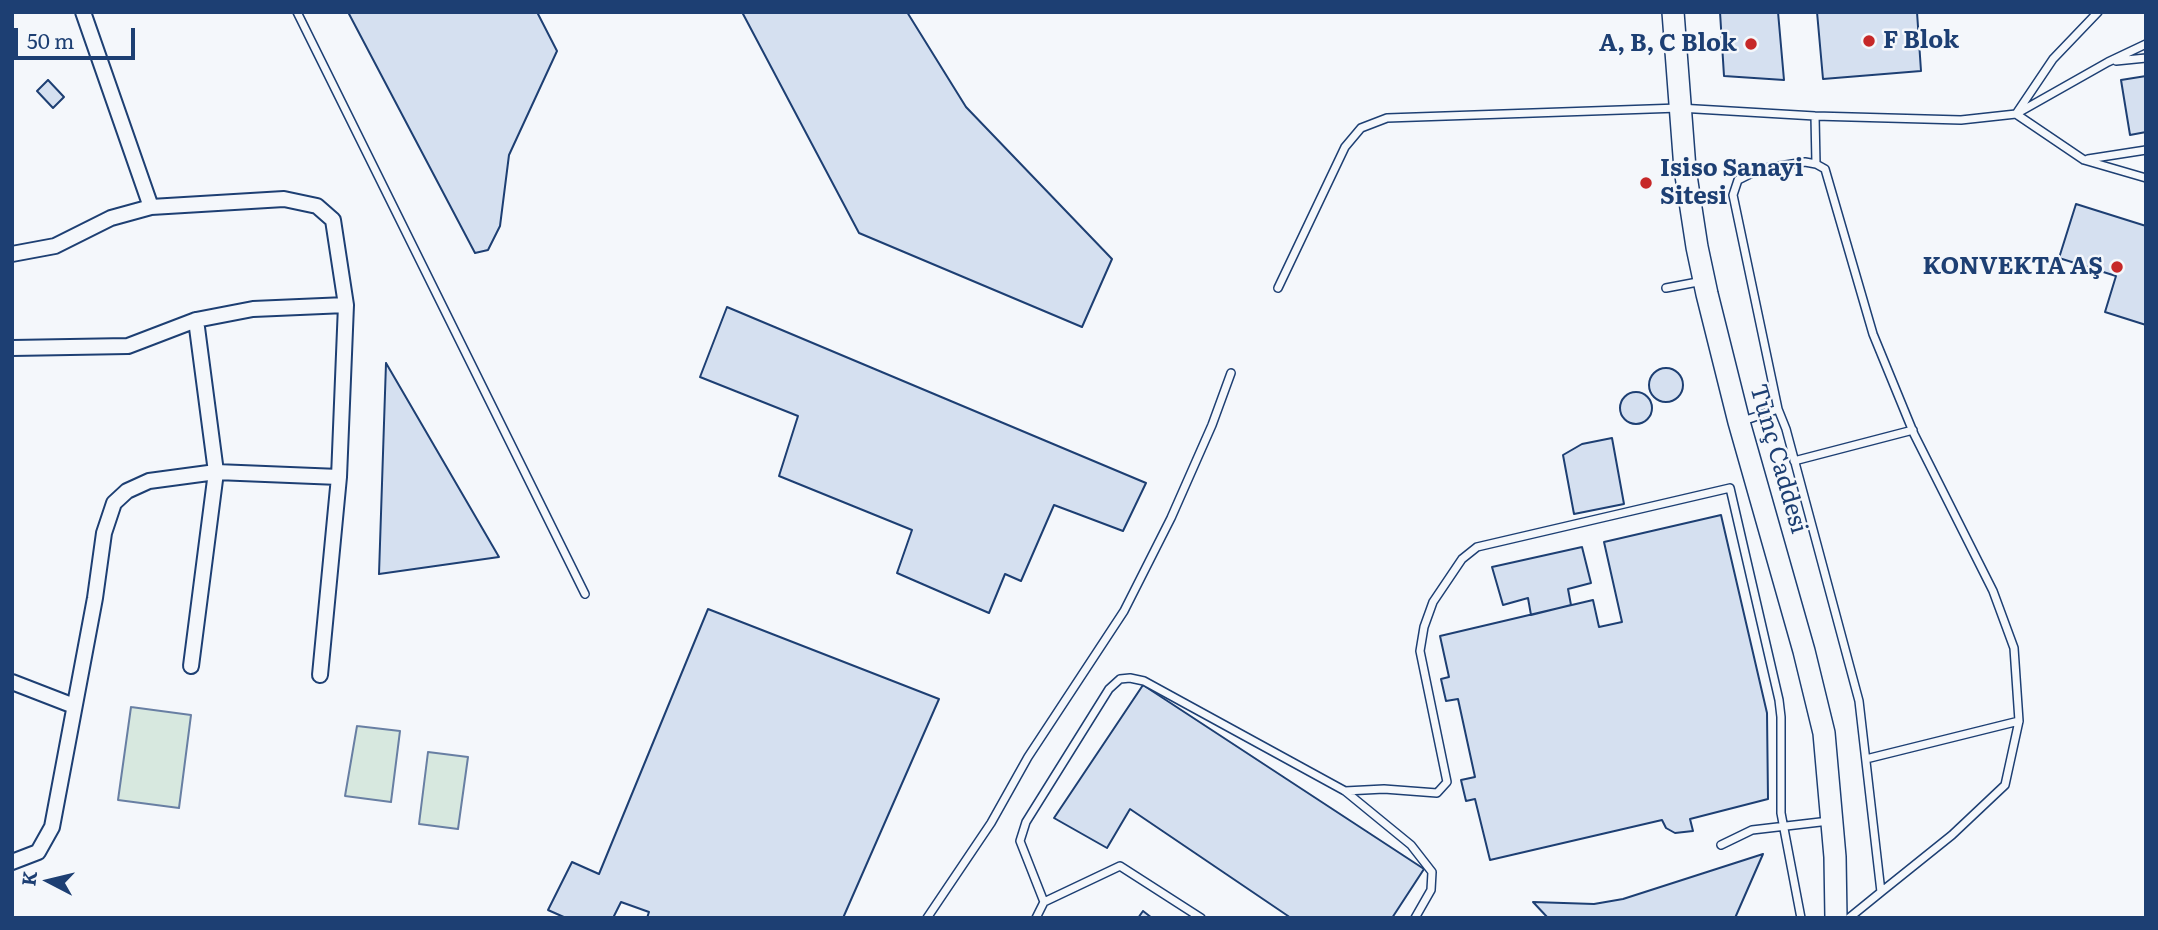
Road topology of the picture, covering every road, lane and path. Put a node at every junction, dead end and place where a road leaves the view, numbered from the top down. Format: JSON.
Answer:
{"nodes":[{"id":1,"x":83,"y":12,"type":"edge"},
{"id":2,"x":297,"y":12,"type":"edge"},
{"id":3,"x":1673,"y":12,"type":"edge"},
{"id":4,"x":2098,"y":12,"type":"edge"},
{"id":5,"x":2146,"y":44,"type":"edge"},
{"id":6,"x":2146,"y":58,"type":"edge"},
{"id":7,"x":2108,"y":62,"type":"junction"},
{"id":8,"x":1679,"y":108,"type":"junction"},
{"id":9,"x":2016,"y":114,"type":"junction"},
{"id":10,"x":1815,"y":116,"type":"junction"},
{"id":11,"x":2146,"y":150,"type":"edge"},
{"id":12,"x":2084,"y":160,"type":"junction"},
{"id":13,"x":1816,"y":164,"type":"junction"},
{"id":14,"x":2146,"y":178,"type":"edge"},
{"id":15,"x":151,"y":207,"type":"junction"},
{"id":16,"x":12,"y":254,"type":"edge"},
{"id":17,"x":1704,"y":281,"type":"junction"},
{"id":18,"x":1278,"y":288,"type":"dead end"},
{"id":19,"x":1667,"y":288,"type":"dead end"},
{"id":20,"x":346,"y":305,"type":"junction"},
{"id":21,"x":195,"y":320,"type":"junction"},
{"id":22,"x":12,"y":348,"type":"edge"},
{"id":23,"x":1231,"y":373,"type":"dead end"},
{"id":24,"x":1778,"y":409,"type":"junction"},
{"id":25,"x":1739,"y":422,"type":"junction"},
{"id":26,"x":1913,"y":430,"type":"junction"},
{"id":27,"x":1794,"y":461,"type":"junction"},
{"id":28,"x":216,"y":472,"type":"junction"},
{"id":29,"x":339,"y":477,"type":"junction"},
{"id":30,"x":585,"y":594,"type":"dead end"},
{"id":31,"x":191,"y":666,"type":"dead end"},
{"id":32,"x":320,"y":675,"type":"dead end"},
{"id":33,"x":12,"y":682,"type":"edge"},
{"id":34,"x":74,"y":706,"type":"junction"},
{"id":35,"x":2019,"y":721,"type":"junction"},
{"id":36,"x":1866,"y":759,"type":"junction"},
{"id":37,"x":1345,"y":791,"type":"junction"},
{"id":38,"x":1833,"y":821,"type":"junction"},
{"id":39,"x":1782,"y":825,"type":"junction"},
{"id":40,"x":1721,"y":845,"type":"dead end"},
{"id":41,"x":12,"y":862,"type":"edge"},
{"id":42,"x":1881,"y":891,"type":"junction"},
{"id":43,"x":1044,"y":902,"type":"junction"},
{"id":44,"x":926,"y":918,"type":"edge"},
{"id":45,"x":1036,"y":918,"type":"edge"},
{"id":46,"x":1200,"y":918,"type":"edge"},
{"id":47,"x":1415,"y":918,"type":"edge"},
{"id":48,"x":1801,"y":918,"type":"edge"},
{"id":49,"x":1836,"y":918,"type":"edge"},
{"id":50,"x":1849,"y":918,"type":"edge"}],
"edges":[{"from":1,"to":15,"type":"street"},
{"from":2,"to":30,"type":"lane"},
{"from":3,"to":8,"type":"main road","name":"Tunç Caddesi"},
{"from":4,"to":9,"type":"lane"},
{"from":5,"to":7,"type":"lane"},
{"from":6,"to":7,"type":"lane"},
{"from":7,"to":9,"type":"lane"},
{"from":8,"to":10,"type":"lane"},
{"from":8,"to":17,"type":"main road","name":"Tunç Caddesi"},
{"from":8,"to":18,"type":"lane"},
{"from":9,"to":10,"type":"lane"},
{"from":9,"to":12,"type":"lane"},
{"from":10,"to":13,"type":"lane"},
{"from":11,"to":12,"type":"lane"},
{"from":12,"to":14,"type":"lane"},
{"from":13,"to":24,"type":"lane"},
{"from":13,"to":26,"type":"lane"},
{"from":15,"to":16,"type":"street"},
{"from":15,"to":20,"type":"street"},
{"from":17,"to":19,"type":"lane"},
{"from":17,"to":25,"type":"main road","name":"Tunç Caddesi"},
{"from":20,"to":21,"type":"street"},
{"from":20,"to":29,"type":"street"},
{"from":21,"to":22,"type":"street"},
{"from":21,"to":28,"type":"street"},
{"from":23,"to":44,"type":"lane"},
{"from":24,"to":25,"type":"lane"},
{"from":24,"to":27,"type":"lane"},
{"from":25,"to":38,"type":"main road","name":"Tunç Caddesi"},
{"from":26,"to":27,"type":"lane"},
{"from":26,"to":35,"type":"lane"},
{"from":27,"to":36,"type":"lane"},
{"from":28,"to":29,"type":"street"},
{"from":28,"to":31,"type":"street"},
{"from":28,"to":34,"type":"street"},
{"from":29,"to":32,"type":"street"},
{"from":33,"to":34,"type":"street"},
{"from":34,"to":41,"type":"street"},
{"from":35,"to":36,"type":"lane"},
{"from":35,"to":42,"type":"lane"},
{"from":36,"to":42,"type":"lane"},
{"from":37,"to":39,"type":"lane"},
{"from":37,"to":43,"type":"lane"},
{"from":37,"to":47,"type":"lane"},
{"from":38,"to":39,"type":"lane"},
{"from":38,"to":49,"type":"main road","name":"Tunç Caddesi"},
{"from":39,"to":40,"type":"lane"},
{"from":39,"to":48,"type":"lane"},
{"from":42,"to":50,"type":"lane"},
{"from":43,"to":45,"type":"lane"},
{"from":43,"to":46,"type":"lane"}]}
